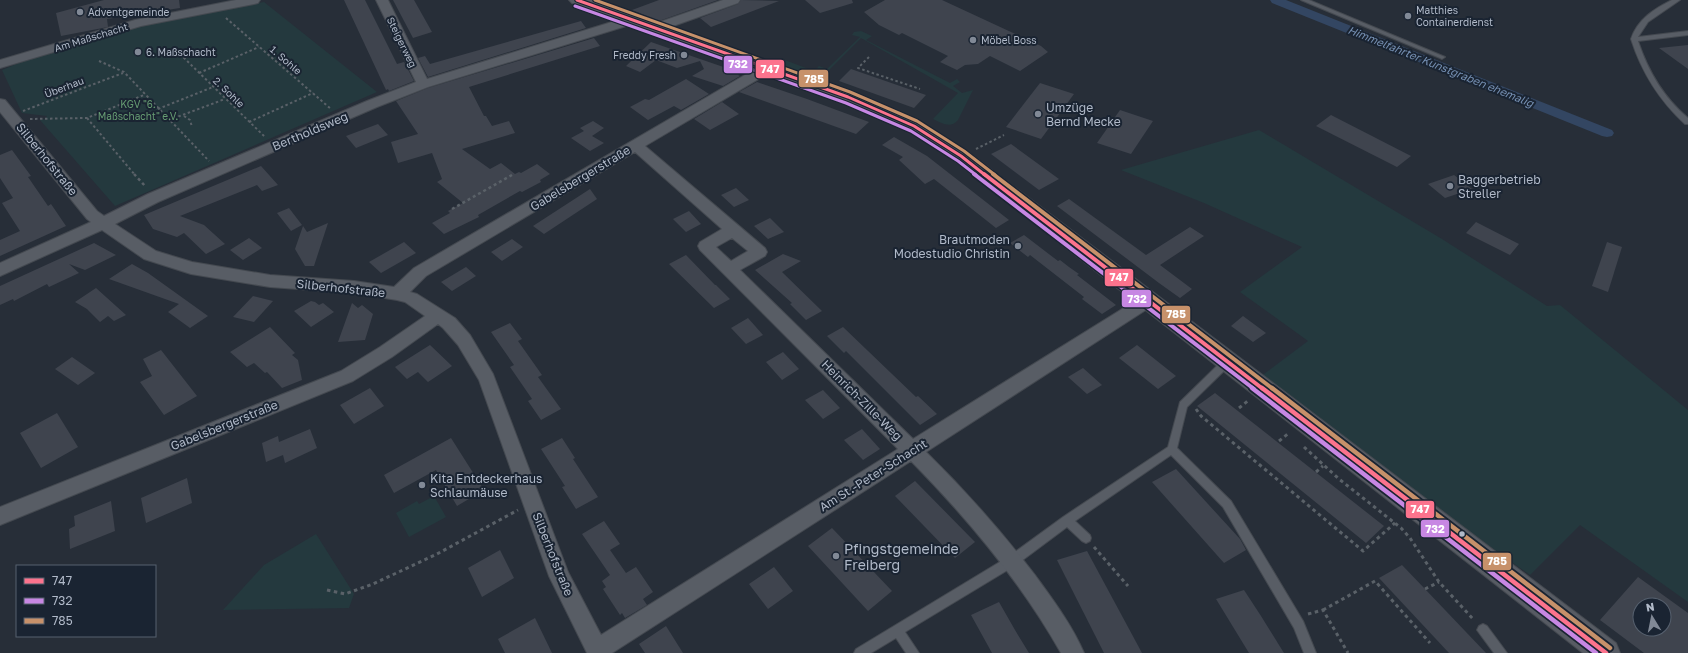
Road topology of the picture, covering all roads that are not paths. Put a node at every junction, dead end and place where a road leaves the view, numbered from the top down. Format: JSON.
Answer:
{"nodes":[{"id":1,"x":254,"y":0,"type":"edge"},
{"id":2,"x":382,"y":0,"type":"edge"},
{"id":3,"x":577,"y":0,"type":"edge"},
{"id":4,"x":734,"y":0,"type":"edge"},
{"id":5,"x":1304,"y":0,"type":"edge"},
{"id":6,"x":1677,"y":0,"type":"edge"},
{"id":7,"x":632,"y":20,"type":"junction"},
{"id":8,"x":655,"y":28,"type":"junction"},
{"id":9,"x":1688,"y":33,"type":"edge"},
{"id":10,"x":1634,"y":39,"type":"junction"},
{"id":11,"x":1442,"y":57,"type":"dead end"},
{"id":12,"x":0,"y":64,"type":"edge"},
{"id":13,"x":767,"y":68,"type":"junction"},
{"id":14,"x":423,"y":84,"type":"junction"},
{"id":15,"x":0,"y":103,"type":"edge"},
{"id":16,"x":1688,"y":122,"type":"edge"},
{"id":17,"x":636,"y":145,"type":"junction"},
{"id":18,"x":103,"y":223,"type":"junction"},
{"id":19,"x":733,"y":230,"type":"junction"},
{"id":20,"x":729,"y":269,"type":"junction"},
{"id":21,"x":0,"y":270,"type":"edge"},
{"id":22,"x":397,"y":294,"type":"junction"},
{"id":23,"x":1149,"y":300,"type":"junction"},
{"id":24,"x":439,"y":315,"type":"junction"},
{"id":25,"x":1228,"y":361,"type":"junction"},
{"id":26,"x":1172,"y":449,"type":"junction"},
{"id":27,"x":912,"y":450,"type":"junction"},
{"id":28,"x":0,"y":516,"type":"edge"},
{"id":29,"x":1067,"y":520,"type":"junction"},
{"id":30,"x":1086,"y":538,"type":"road end"},
{"id":31,"x":1012,"y":561,"type":"junction"},
{"id":32,"x":898,"y":630,"type":"junction"},
{"id":33,"x":1483,"y":630,"type":"road end"},
{"id":34,"x":598,"y":651,"type":"edge"},
{"id":35,"x":860,"y":653,"type":"edge"},
{"id":36,"x":913,"y":653,"type":"edge"},
{"id":37,"x":1072,"y":653,"type":"edge"},
{"id":38,"x":1310,"y":653,"type":"edge"},
{"id":39,"x":1500,"y":653,"type":"edge"},
{"id":40,"x":1606,"y":653,"type":"edge"}],
"edges":[{"from":1,"to":12,"type":"street","name":"Am Maßschacht"},
{"from":2,"to":14,"type":"street","name":"Steigerweg"},
{"from":3,"to":7,"type":"main road"},
{"from":4,"to":8,"type":"street"},
{"from":5,"to":11,"type":"lane"},
{"from":6,"to":10,"type":"lane"},
{"from":7,"to":8,"type":"main road"},
{"from":7,"to":14,"type":"street","name":"Bertholdsweg"},
{"from":8,"to":13,"type":"main road"},
{"from":9,"to":10,"type":"lane"},
{"from":10,"to":16,"type":"lane"},
{"from":13,"to":17,"type":"street","name":"Gabelsbergerstraße"},
{"from":13,"to":23,"type":"main road"},
{"from":14,"to":18,"type":"street","name":"Bertholdsweg"},
{"from":15,"to":18,"type":"street","name":"Silberhofstraße"},
{"from":17,"to":19,"type":"street"},
{"from":17,"to":22,"type":"street","name":"Gabelsbergerstraße"},
{"from":18,"to":21,"type":"street","name":"Bertholdsweg"},
{"from":18,"to":22,"type":"street","name":"Silberhofstraße"},
{"from":19,"to":20,"type":"street","name":"Heinrich-Zille-Weg"},
{"from":19,"to":20,"type":"street"},
{"from":20,"to":27,"type":"street","name":"Heinrich-Zille-Weg"},
{"from":22,"to":24,"type":"street","name":"Silberhofstraße"},
{"from":23,"to":25,"type":"main road"},
{"from":23,"to":27,"type":"street","name":"Am St.-Peter-Schacht"},
{"from":24,"to":28,"type":"street","name":"Gabelsbergerstraße"},
{"from":24,"to":34,"type":"street","name":"Silberhofstraße"},
{"from":25,"to":26,"type":"lane"},
{"from":25,"to":40,"type":"main road"},
{"from":26,"to":29,"type":"lane"},
{"from":26,"to":38,"type":"lane"},
{"from":27,"to":31,"type":"street","name":"Heinrich-Zille-Weg"},
{"from":27,"to":34,"type":"street","name":"Am St.-Peter-Schacht"},
{"from":29,"to":30,"type":"lane"},
{"from":29,"to":31,"type":"lane"},
{"from":31,"to":32,"type":"lane"},
{"from":31,"to":37,"type":"street","name":"Heinrich-Zille-Weg"},
{"from":32,"to":35,"type":"lane"},
{"from":32,"to":36,"type":"lane"},
{"from":33,"to":39,"type":"lane"}]}
